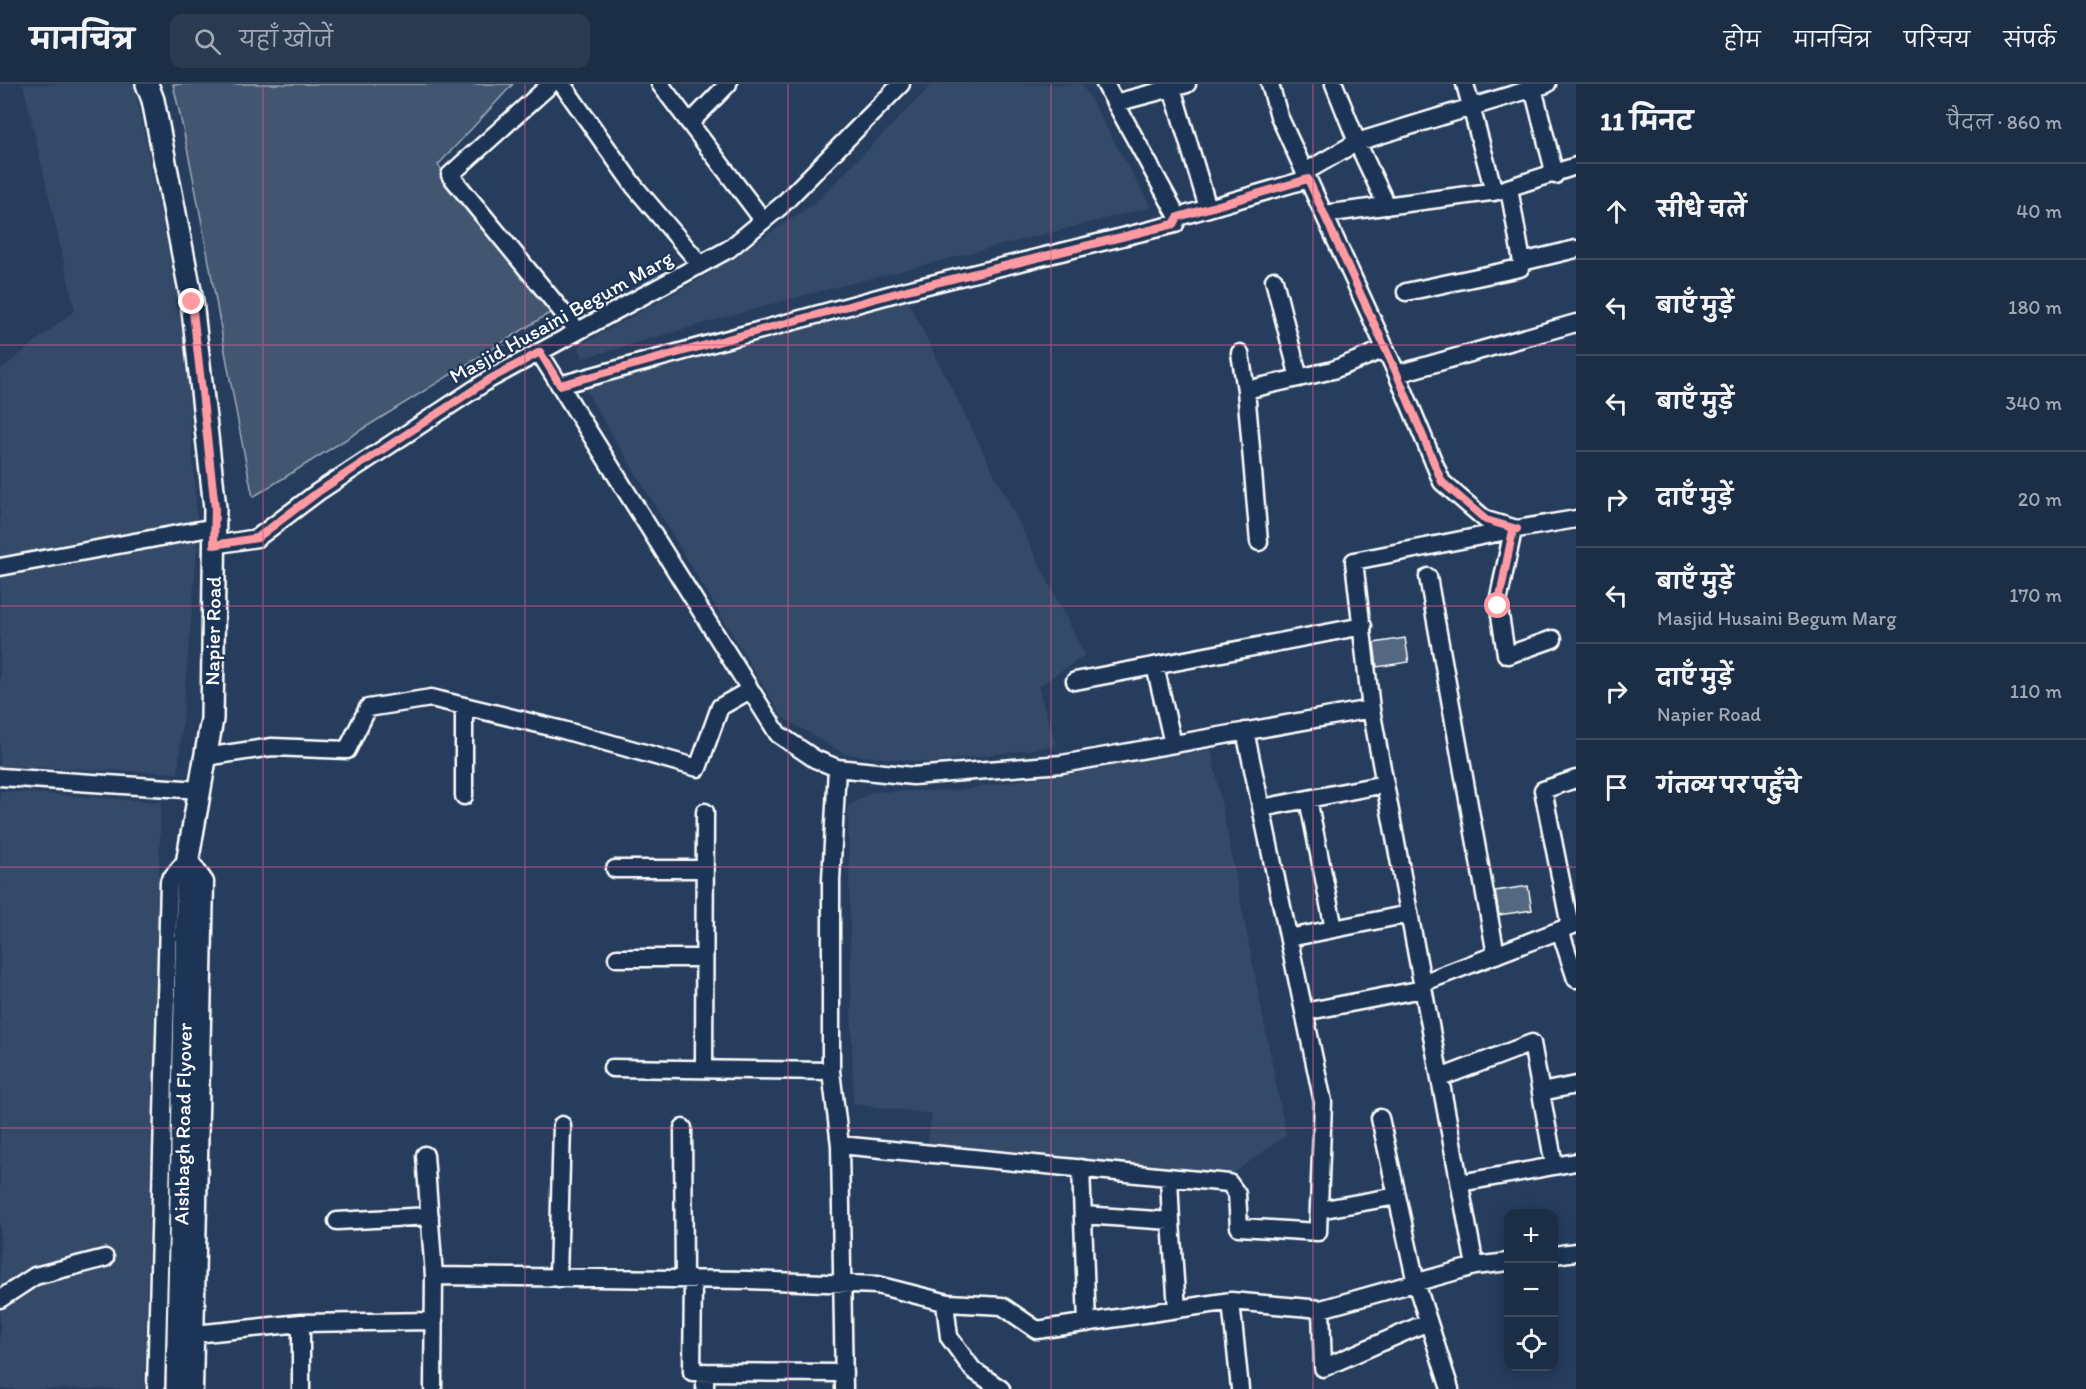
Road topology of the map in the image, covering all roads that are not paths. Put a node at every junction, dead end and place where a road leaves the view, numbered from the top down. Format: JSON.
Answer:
{"nodes":[{"id":1,"x":147,"y":84,"type":"edge"},
{"id":2,"x":551,"y":84,"type":"edge"},
{"id":3,"x":562,"y":84,"type":"edge"},
{"id":4,"x":660,"y":84,"type":"edge"},
{"id":5,"x":728,"y":84,"type":"edge"},
{"id":6,"x":901,"y":84,"type":"edge"},
{"id":7,"x":1105,"y":84,"type":"edge"},
{"id":8,"x":1334,"y":84,"type":"edge"},
{"id":9,"x":1465,"y":84,"type":"edge"},
{"id":10,"x":1179,"y":86,"type":"edge"},
{"id":11,"x":1274,"y":86,"type":"edge"},
{"id":12,"x":1540,"y":86,"type":"edge"},
{"id":13,"x":1116,"y":103,"type":"junction"},
{"id":14,"x":1472,"y":107,"type":"junction"},
{"id":15,"x":690,"y":123,"type":"junction"},
{"id":16,"x":1357,"y":142,"type":"junction"},
{"id":17,"x":1576,"y":166,"type":"edge"},
{"id":18,"x":1555,"y":175,"type":"junction"},
{"id":19,"x":1306,"y":176,"type":"junction"},
{"id":20,"x":1501,"y":190,"type":"junction"},
{"id":21,"x":1387,"y":206,"type":"junction"},
{"id":22,"x":1208,"y":208,"type":"junction"},
{"id":23,"x":1324,"y":214,"type":"junction"},
{"id":24,"x":1178,"y":217,"type":"junction"},
{"id":25,"x":763,"y":220,"type":"junction"},
{"id":26,"x":1576,"y":249,"type":"edge"},
{"id":27,"x":1522,"y":262,"type":"junction"},
{"id":28,"x":700,"y":264,"type":"junction"},
{"id":29,"x":1274,"y":280,"type":"dead end"},
{"id":30,"x":1406,"y":292,"type":"dead end"},
{"id":31,"x":1576,"y":323,"type":"edge"},
{"id":32,"x":578,"y":331,"type":"junction"},
{"id":33,"x":1385,"y":349,"type":"junction"},
{"id":34,"x":540,"y":352,"type":"junction"},
{"id":35,"x":1240,"y":353,"type":"dead end"},
{"id":36,"x":1397,"y":374,"type":"junction"},
{"id":37,"x":1299,"y":378,"type":"junction"},
{"id":38,"x":560,"y":385,"type":"junction"},
{"id":39,"x":1246,"y":390,"type":"junction"},
{"id":40,"x":1576,"y":519,"type":"edge"},
{"id":41,"x":1515,"y":529,"type":"junction"},
{"id":42,"x":214,"y":536,"type":"junction"},
{"id":43,"x":1259,"y":542,"type":"dead end"},
{"id":44,"x":0,"y":567,"type":"edge"},
{"id":45,"x":1428,"y":578,"type":"dead end"},
{"id":46,"x":1363,"y":626,"type":"junction"},
{"id":47,"x":1553,"y":639,"type":"dead end"},
{"id":48,"x":1155,"y":666,"type":"junction"},
{"id":49,"x":1076,"y":681,"type":"dead end"},
{"id":50,"x":750,"y":690,"type":"junction"},
{"id":51,"x":464,"y":706,"type":"junction"},
{"id":52,"x":1371,"y":709,"type":"junction"},
{"id":53,"x":1245,"y":732,"type":"junction"},
{"id":54,"x":1173,"y":744,"type":"junction"},
{"id":55,"x":205,"y":758,"type":"junction"},
{"id":56,"x":837,"y":768,"type":"junction"},
{"id":57,"x":0,"y":777,"type":"edge"},
{"id":58,"x":1576,"y":779,"type":"edge"},
{"id":59,"x":1385,"y":784,"type":"junction"},
{"id":60,"x":200,"y":790,"type":"junction"},
{"id":61,"x":464,"y":796,"type":"dead end"},
{"id":62,"x":1308,"y":799,"type":"junction"},
{"id":63,"x":1262,"y":808,"type":"junction"},
{"id":64,"x":705,"y":812,"type":"dead end"},
{"id":65,"x":189,"y":858,"type":"junction"},
{"id":66,"x":615,"y":869,"type":"dead end"},
{"id":67,"x":704,"y":869,"type":"junction"},
{"id":68,"x":1409,"y":915,"type":"junction"},
{"id":69,"x":1568,"y":927,"type":"edge"},
{"id":70,"x":1334,"y":929,"type":"junction"},
{"id":71,"x":1289,"y":938,"type":"junction"},
{"id":72,"x":1496,"y":955,"type":"junction"},
{"id":73,"x":617,"y":958,"type":"dead end"},
{"id":74,"x":704,"y":958,"type":"junction"},
{"id":75,"x":1576,"y":980,"type":"edge"},
{"id":76,"x":1423,"y":986,"type":"junction"},
{"id":77,"x":1304,"y":1012,"type":"junction"},
{"id":78,"x":612,"y":1068,"type":"dead end"},
{"id":79,"x":704,"y":1070,"type":"junction"},
{"id":80,"x":831,"y":1071,"type":"junction"},
{"id":81,"x":1440,"y":1078,"type":"junction"},
{"id":82,"x":1576,"y":1084,"type":"edge"},
{"id":83,"x":1541,"y":1092,"type":"junction"},
{"id":84,"x":1380,"y":1118,"type":"dead end"},
{"id":85,"x":562,"y":1125,"type":"dead end"},
{"id":86,"x":683,"y":1128,"type":"dead end"},
{"id":87,"x":840,"y":1145,"type":"junction"},
{"id":88,"x":425,"y":1155,"type":"dead end"},
{"id":89,"x":1576,"y":1162,"type":"edge"},
{"id":90,"x":1554,"y":1165,"type":"junction"},
{"id":91,"x":1081,"y":1168,"type":"junction"},
{"id":92,"x":1169,"y":1177,"type":"junction"},
{"id":93,"x":1460,"y":1184,"type":"junction"},
{"id":94,"x":1397,"y":1196,"type":"junction"},
{"id":95,"x":1318,"y":1210,"type":"junction"},
{"id":96,"x":1083,"y":1215,"type":"junction"},
{"id":97,"x":430,"y":1216,"type":"junction"},
{"id":98,"x":337,"y":1221,"type":"dead end"},
{"id":99,"x":1171,"y":1221,"type":"junction"},
{"id":100,"x":1576,"y":1252,"type":"edge"},
{"id":101,"x":1558,"y":1254,"type":"edge"},
{"id":102,"x":105,"y":1258,"type":"dead end"},
{"id":103,"x":1504,"y":1263,"type":"edge"},
{"id":104,"x":1475,"y":1266,"type":"junction"},
{"id":105,"x":434,"y":1276,"type":"junction"},
{"id":106,"x":558,"y":1278,"type":"junction"},
{"id":107,"x":689,"y":1279,"type":"junction"},
{"id":108,"x":1416,"y":1283,"type":"junction"},
{"id":109,"x":843,"y":1284,"type":"junction"},
{"id":110,"x":0,"y":1299,"type":"edge"},
{"id":111,"x":1231,"y":1300,"type":"junction"},
{"id":112,"x":945,"y":1303,"type":"junction"},
{"id":113,"x":1177,"y":1309,"type":"junction"},
{"id":114,"x":1321,"y":1310,"type":"junction"},
{"id":115,"x":434,"y":1321,"type":"junction"},
{"id":116,"x":301,"y":1323,"type":"junction"},
{"id":117,"x":1087,"y":1323,"type":"junction"},
{"id":118,"x":1428,"y":1323,"type":"junction"},
{"id":119,"x":195,"y":1334,"type":"junction"},
{"id":120,"x":705,"y":1381,"type":"edge"},
{"id":121,"x":844,"y":1381,"type":"edge"},
{"id":122,"x":156,"y":1389,"type":"edge"},
{"id":123,"x":177,"y":1389,"type":"edge"},
{"id":124,"x":194,"y":1389,"type":"edge"},
{"id":125,"x":301,"y":1389,"type":"edge"},
{"id":126,"x":433,"y":1389,"type":"edge"},
{"id":127,"x":1000,"y":1389,"type":"edge"},
{"id":128,"x":1240,"y":1389,"type":"edge"},
{"id":129,"x":1450,"y":1389,"type":"edge"}],
"edges":[{"from":1,"to":42,"type":"main road","name":"Napier Road"},
{"from":2,"to":32,"type":"street"},
{"from":3,"to":28,"type":"street"},
{"from":4,"to":15,"type":"street"},
{"from":5,"to":15,"type":"street"},
{"from":6,"to":25,"type":"street","name":"Masjid Husaini Begum Marg"},
{"from":7,"to":13,"type":"street"},
{"from":8,"to":16,"type":"street"},
{"from":9,"to":14,"type":"street"},
{"from":10,"to":13,"type":"street"},
{"from":10,"to":22,"type":"street"},
{"from":11,"to":19,"type":"street"},
{"from":12,"to":14,"type":"street"},
{"from":12,"to":18,"type":"street"},
{"from":13,"to":24,"type":"street"},
{"from":14,"to":16,"type":"street"},
{"from":14,"to":20,"type":"street"},
{"from":15,"to":25,"type":"street"},
{"from":16,"to":19,"type":"street"},
{"from":16,"to":21,"type":"street"},
{"from":17,"to":18,"type":"street"},
{"from":18,"to":20,"type":"street"},
{"from":19,"to":22,"type":"street"},
{"from":19,"to":23,"type":"street"},
{"from":20,"to":21,"type":"street"},
{"from":20,"to":27,"type":"street"},
{"from":21,"to":23,"type":"street"},
{"from":22,"to":24,"type":"street"},
{"from":23,"to":33,"type":"street"},
{"from":24,"to":38,"type":"street"},
{"from":25,"to":28,"type":"street","name":"Masjid Husaini Begum Marg"},
{"from":26,"to":27,"type":"street"},
{"from":27,"to":30,"type":"street"},
{"from":28,"to":32,"type":"street","name":"Masjid Husaini Begum Marg"},
{"from":29,"to":37,"type":"street"},
{"from":31,"to":36,"type":"street"},
{"from":32,"to":34,"type":"street","name":"Masjid Husaini Begum Marg"},
{"from":33,"to":36,"type":"street"},
{"from":33,"to":37,"type":"street"},
{"from":34,"to":38,"type":"street"},
{"from":34,"to":42,"type":"street","name":"Masjid Husaini Begum Marg"},
{"from":35,"to":39,"type":"street"},
{"from":36,"to":41,"type":"street"},
{"from":37,"to":39,"type":"street"},
{"from":38,"to":50,"type":"street"},
{"from":39,"to":43,"type":"street"},
{"from":40,"to":41,"type":"street"},
{"from":41,"to":46,"type":"street"},
{"from":41,"to":47,"type":"street"},
{"from":42,"to":44,"type":"street","name":"Masjid Husaini Begum Marg"},
{"from":42,"to":55,"type":"main road","name":"Napier Road"},
{"from":45,"to":72,"type":"street"},
{"from":46,"to":48,"type":"street"},
{"from":46,"to":52,"type":"street"},
{"from":48,"to":49,"type":"street"},
{"from":48,"to":54,"type":"street"},
{"from":50,"to":51,"type":"street"},
{"from":50,"to":56,"type":"street"},
{"from":51,"to":55,"type":"street"},
{"from":51,"to":61,"type":"street"},
{"from":52,"to":53,"type":"street"},
{"from":52,"to":59,"type":"street"},
{"from":53,"to":54,"type":"street"},
{"from":53,"to":63,"type":"street"},
{"from":54,"to":56,"type":"street"},
{"from":55,"to":60,"type":"main road","name":"Napier Road"},
{"from":56,"to":80,"type":"street"},
{"from":57,"to":60,"type":"street"},
{"from":58,"to":69,"type":"street"},
{"from":59,"to":62,"type":"street"},
{"from":59,"to":68,"type":"street"},
{"from":60,"to":65,"type":"main road","name":"Napier Road"},
{"from":62,"to":63,"type":"street"},
{"from":62,"to":70,"type":"street"},
{"from":63,"to":71,"type":"street"},
{"from":64,"to":67,"type":"street"},
{"from":65,"to":119,"type":"street"},
{"from":65,"to":122,"type":"street"},
{"from":65,"to":123,"type":"main road","name":"Aishbagh Road Flyover"},
{"from":66,"to":67,"type":"street"},
{"from":67,"to":74,"type":"street"},
{"from":68,"to":70,"type":"street"},
{"from":68,"to":76,"type":"street"},
{"from":69,"to":72,"type":"street"},
{"from":69,"to":75,"type":"street"},
{"from":70,"to":71,"type":"street"},
{"from":71,"to":77,"type":"street"},
{"from":72,"to":76,"type":"street"},
{"from":73,"to":74,"type":"street"},
{"from":74,"to":79,"type":"street"},
{"from":76,"to":77,"type":"street"},
{"from":76,"to":81,"type":"street"},
{"from":77,"to":95,"type":"street"},
{"from":78,"to":79,"type":"street"},
{"from":79,"to":80,"type":"street"},
{"from":80,"to":87,"type":"street"},
{"from":81,"to":83,"type":"street"},
{"from":81,"to":93,"type":"street"},
{"from":82,"to":83,"type":"street"},
{"from":83,"to":90,"type":"street"},
{"from":84,"to":94,"type":"street"},
{"from":85,"to":106,"type":"street"},
{"from":86,"to":107,"type":"street"},
{"from":87,"to":91,"type":"street"},
{"from":87,"to":109,"type":"street"},
{"from":88,"to":97,"type":"street"},
{"from":89,"to":90,"type":"street"},
{"from":90,"to":93,"type":"street"},
{"from":91,"to":92,"type":"street"},
{"from":91,"to":96,"type":"street"},
{"from":92,"to":95,"type":"street"},
{"from":92,"to":99,"type":"street"},
{"from":93,"to":104,"type":"street"},
{"from":94,"to":95,"type":"street"},
{"from":94,"to":108,"type":"street"},
{"from":96,"to":99,"type":"street"},
{"from":96,"to":117,"type":"street"},
{"from":97,"to":98,"type":"street"},
{"from":97,"to":105,"type":"street"},
{"from":99,"to":113,"type":"street"},
{"from":100,"to":101,"type":"street"},
{"from":102,"to":110,"type":"street"},
{"from":103,"to":104,"type":"street"},
{"from":104,"to":108,"type":"street"},
{"from":105,"to":106,"type":"street"},
{"from":105,"to":115,"type":"street"},
{"from":106,"to":107,"type":"street"},
{"from":107,"to":109,"type":"street"},
{"from":107,"to":120,"type":"street"},
{"from":108,"to":114,"type":"street"},
{"from":108,"to":118,"type":"street"},
{"from":109,"to":112,"type":"street"},
{"from":109,"to":121,"type":"street"},
{"from":111,"to":113,"type":"street"},
{"from":111,"to":114,"type":"street"},
{"from":111,"to":128,"type":"street"},
{"from":112,"to":117,"type":"street"},
{"from":112,"to":127,"type":"street"},
{"from":113,"to":117,"type":"street"},
{"from":114,"to":118,"type":"street"},
{"from":115,"to":116,"type":"street"},
{"from":115,"to":126,"type":"street"},
{"from":116,"to":119,"type":"street"},
{"from":116,"to":125,"type":"street"},
{"from":118,"to":129,"type":"street"},
{"from":119,"to":124,"type":"street"},
{"from":120,"to":121,"type":"street"}]}
